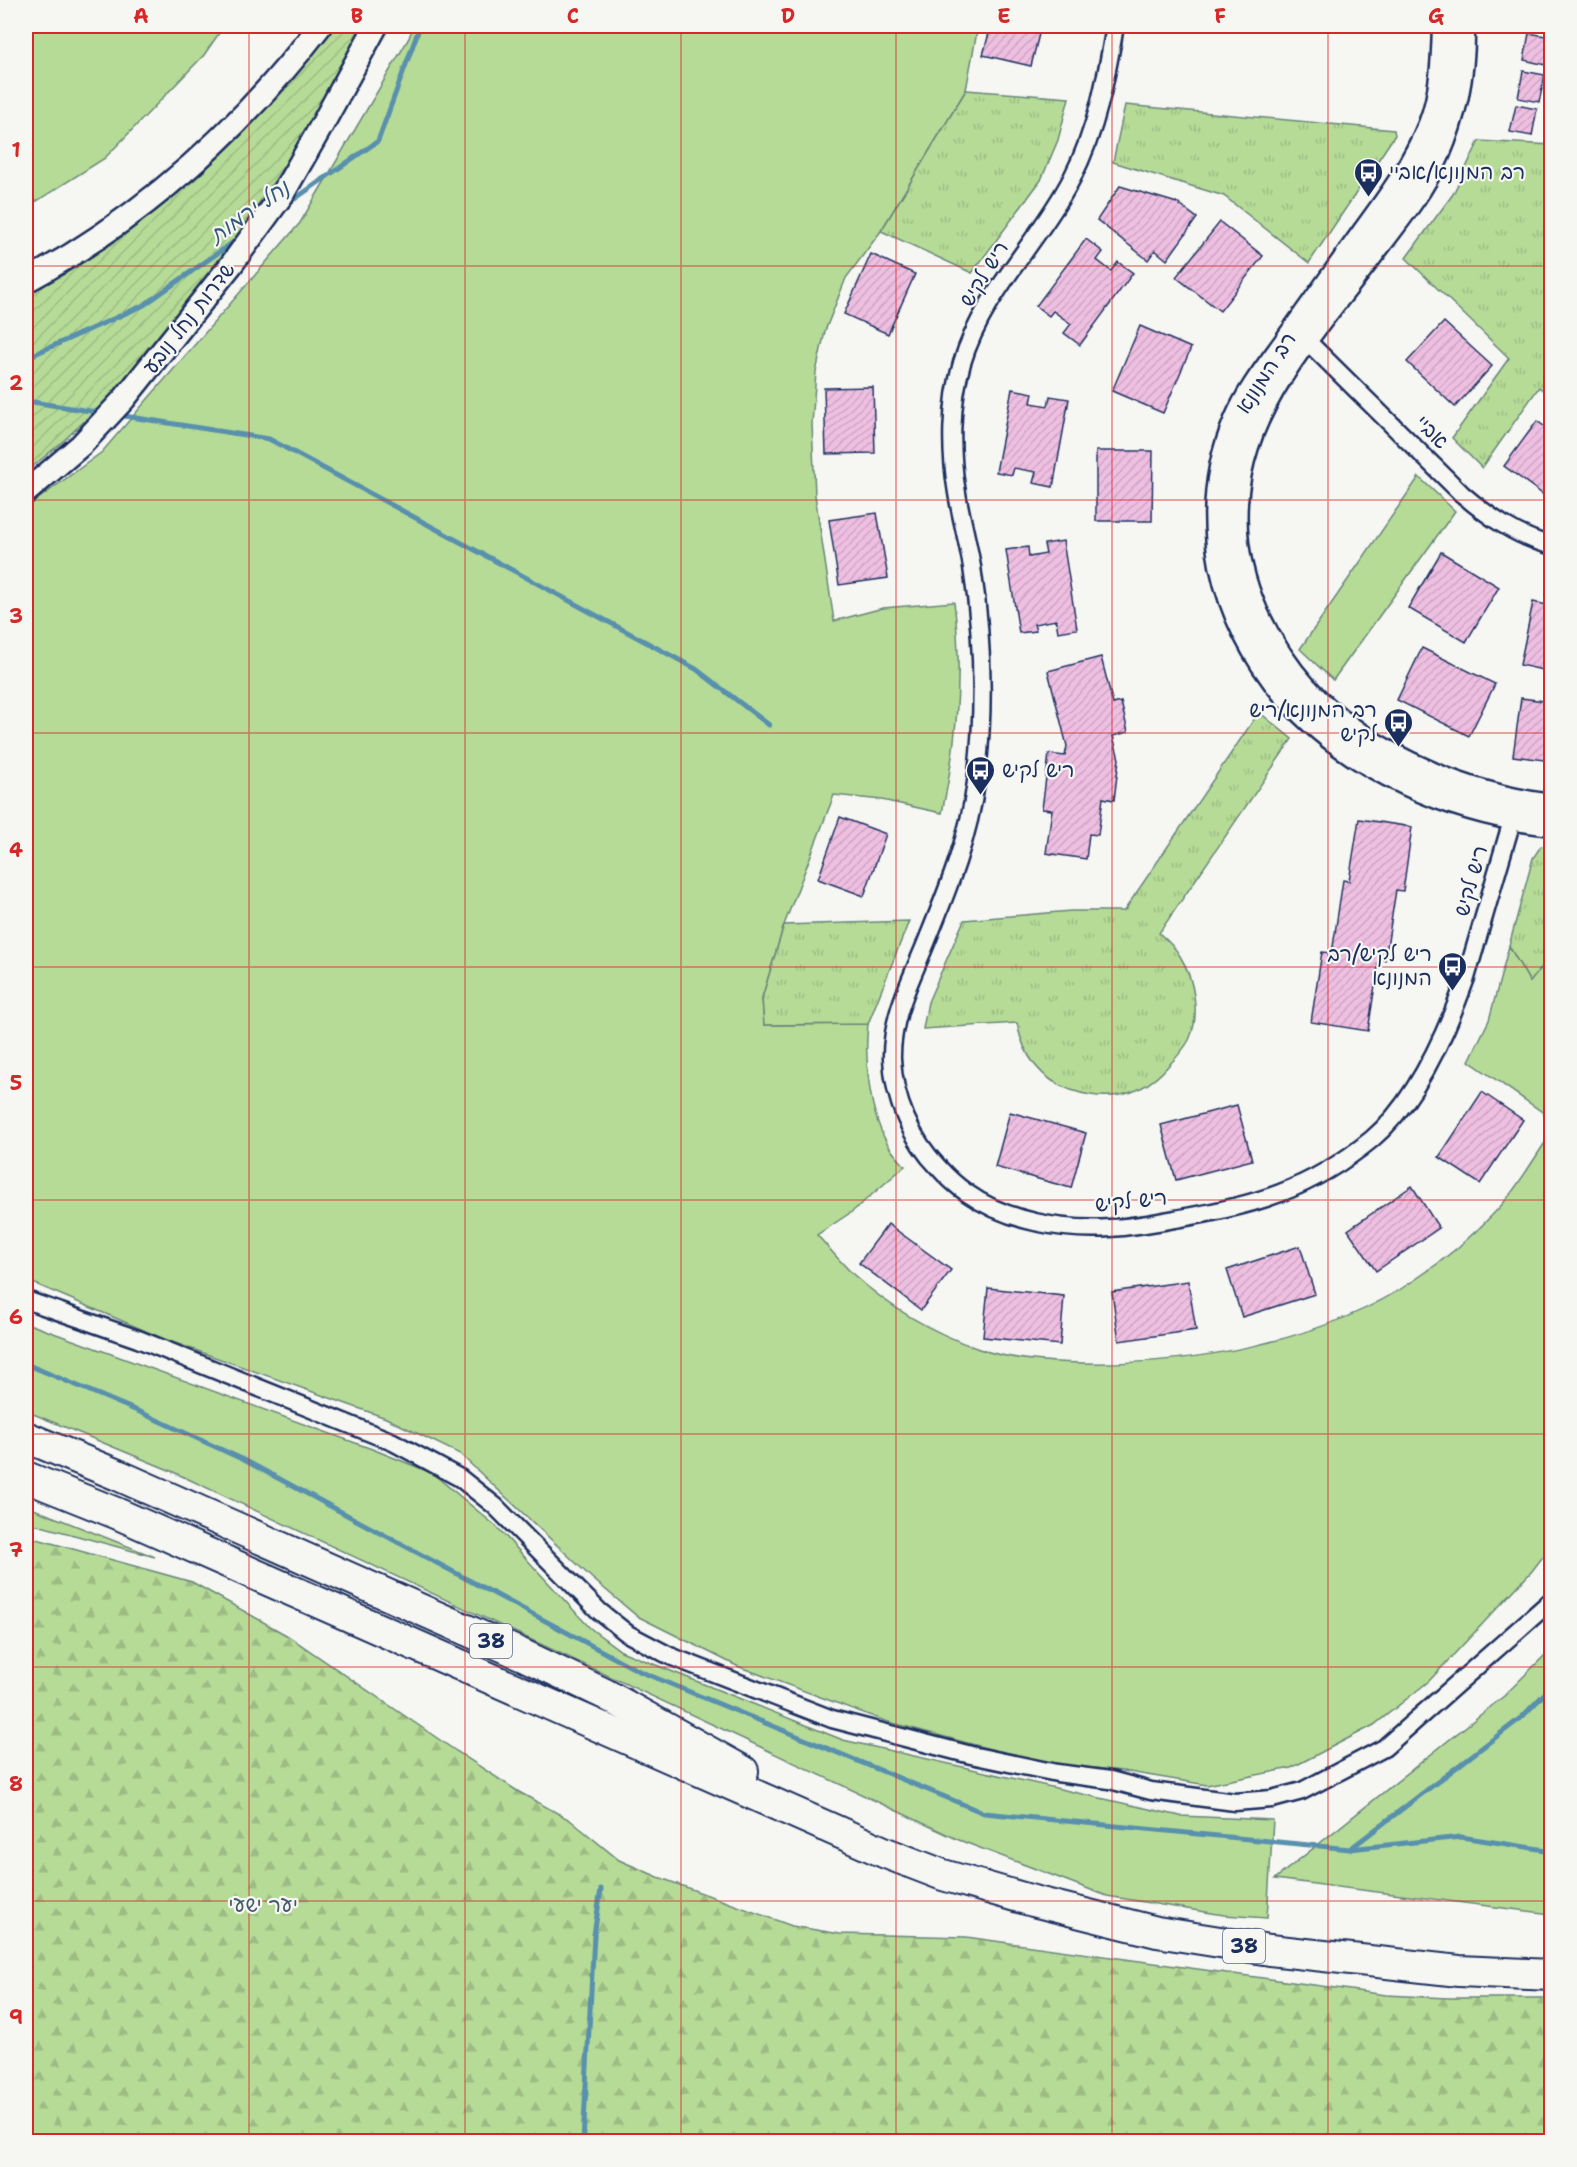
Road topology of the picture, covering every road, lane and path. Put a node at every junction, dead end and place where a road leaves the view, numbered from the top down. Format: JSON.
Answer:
{"nodes":[{"id":1,"x":320,"y":26,"type":"edge"},
{"id":2,"x":376,"y":26,"type":"edge"},
{"id":3,"x":1115,"y":26,"type":"edge"},
{"id":4,"x":1444,"y":26,"type":"edge"},
{"id":5,"x":1463,"y":26,"type":"edge"},
{"id":6,"x":26,"y":281,"type":"edge"},
{"id":7,"x":1301,"y":335,"type":"junction"},
{"id":8,"x":26,"y":492,"type":"edge"},
{"id":9,"x":1551,"y":546,"type":"edge"},
{"id":10,"x":1551,"y":806,"type":"edge"},
{"id":11,"x":1515,"y":810,"type":"junction"},
{"id":12,"x":1551,"y":824,"type":"edge"},
{"id":13,"x":26,"y":1300,"type":"edge"},
{"id":14,"x":26,"y":1437,"type":"edge"},
{"id":15,"x":26,"y":1477,"type":"edge"},
{"id":16,"x":1551,"y":1600,"type":"edge"},
{"id":17,"x":943,"y":1875,"type":"junction"},
{"id":18,"x":1551,"y":1975,"type":"edge"}],
"edges":[{"from":1,"to":6,"type":"street"},
{"from":2,"to":8,"type":"street","name":"שדרות נחל נובע"},
{"from":3,"to":11,"type":"street","name":"ריש לקיש"},
{"from":4,"to":7,"type":"street","name":"רב המנונא"},
{"from":5,"to":7,"type":"street","name":"רב המנונא"},
{"from":7,"to":9,"type":"street","name":"אביי"},
{"from":7,"to":11,"type":"street","name":"רב המנונא"},
{"from":10,"to":11,"type":"street"},
{"from":11,"to":12,"type":"street"},
{"from":13,"to":16,"type":"street"},
{"from":14,"to":17,"type":"highway","number":"38"},
{"from":15,"to":17,"type":"highway","number":"38"},
{"from":17,"to":18,"type":"highway","number":"38"}]}
